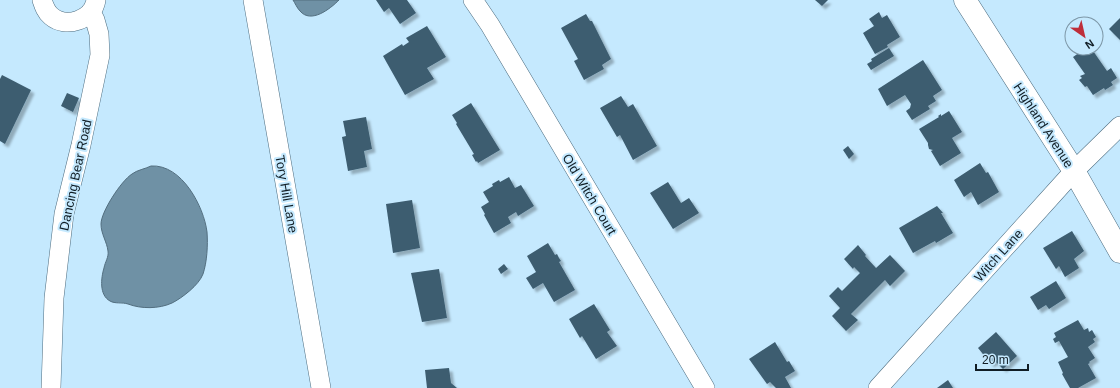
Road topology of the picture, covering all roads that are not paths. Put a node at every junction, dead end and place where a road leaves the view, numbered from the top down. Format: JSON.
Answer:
{"nodes":[{"id":1,"x":42,"y":0,"type":"edge"},
{"id":2,"x":252,"y":0,"type":"edge"},
{"id":3,"x":473,"y":0,"type":"edge"},
{"id":4,"x":965,"y":0,"type":"edge"},
{"id":5,"x":93,"y":6,"type":"edge"},
{"id":6,"x":1120,"y":126,"type":"edge"},
{"id":7,"x":1074,"y":171,"type":"junction"},
{"id":8,"x":1120,"y":252,"type":"edge"},
{"id":9,"x":881,"y":387,"type":"edge"},
{"id":10,"x":51,"y":388,"type":"edge"},
{"id":11,"x":321,"y":388,"type":"edge"},
{"id":12,"x":705,"y":388,"type":"edge"}],
"edges":[{"from":1,"to":5,"type":"street","name":"Dancing Bear Road"},
{"from":2,"to":11,"type":"street","name":"Tory Hill Lane"},
{"from":3,"to":12,"type":"street","name":"Old Witch Court"},
{"from":4,"to":7,"type":"street","name":"Highland Avenue"},
{"from":5,"to":10,"type":"street","name":"Dancing Bear Road"},
{"from":6,"to":7,"type":"street","name":"Witch Lane"},
{"from":7,"to":8,"type":"street","name":"Highland Avenue"},
{"from":7,"to":9,"type":"street","name":"Witch Lane"}]}
